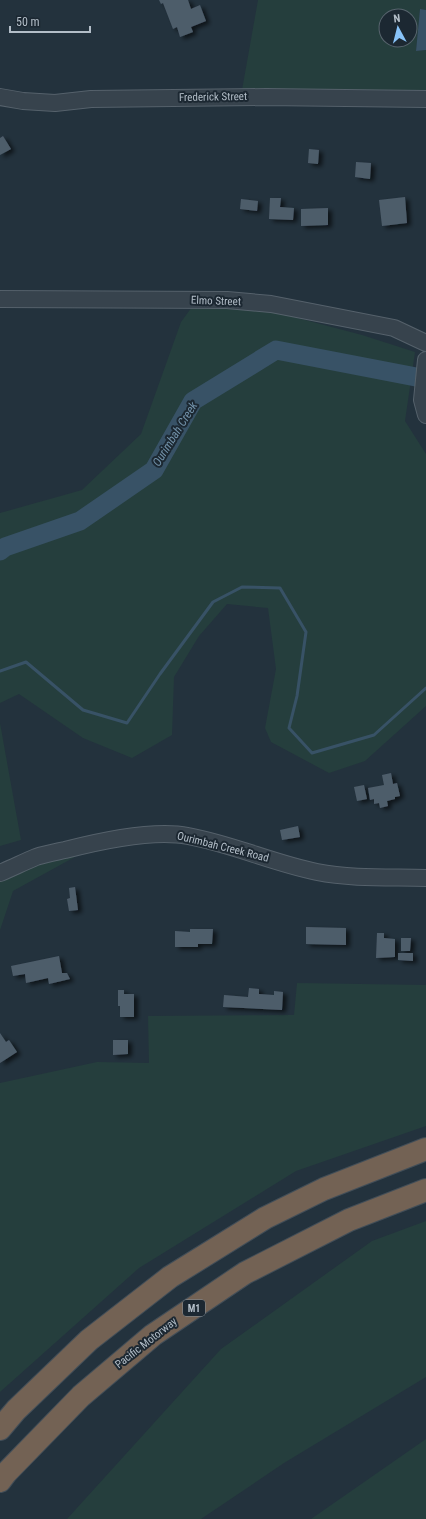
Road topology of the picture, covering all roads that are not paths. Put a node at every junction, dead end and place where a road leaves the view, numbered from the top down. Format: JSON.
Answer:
{"nodes":[{"id":1,"x":0,"y":97,"type":"edge"},
{"id":2,"x":426,"y":99,"type":"edge"},
{"id":3,"x":0,"y":299,"type":"edge"},
{"id":4,"x":426,"y":343,"type":"edge"},
{"id":5,"x":426,"y":360,"type":"edge"},
{"id":6,"x":424,"y":408,"type":"edge"},
{"id":7,"x":0,"y":873,"type":"edge"},
{"id":8,"x":426,"y":878,"type":"edge"},
{"id":9,"x":426,"y":1149,"type":"edge"},
{"id":10,"x":426,"y":1190,"type":"edge"},
{"id":11,"x":0,"y":1429,"type":"edge"},
{"id":12,"x":0,"y":1481,"type":"edge"}],
"edges":[{"from":1,"to":2,"type":"street","name":"Frederick Street"},
{"from":3,"to":4,"type":"street","name":"Elmo Street"},
{"from":5,"to":6,"type":"street"},
{"from":7,"to":8,"type":"street","name":"Ourimbah Creek Road"},
{"from":9,"to":11,"type":"highway"},
{"from":10,"to":12,"type":"highway","name":"Pacific Motorway","number":"M1"}]}
